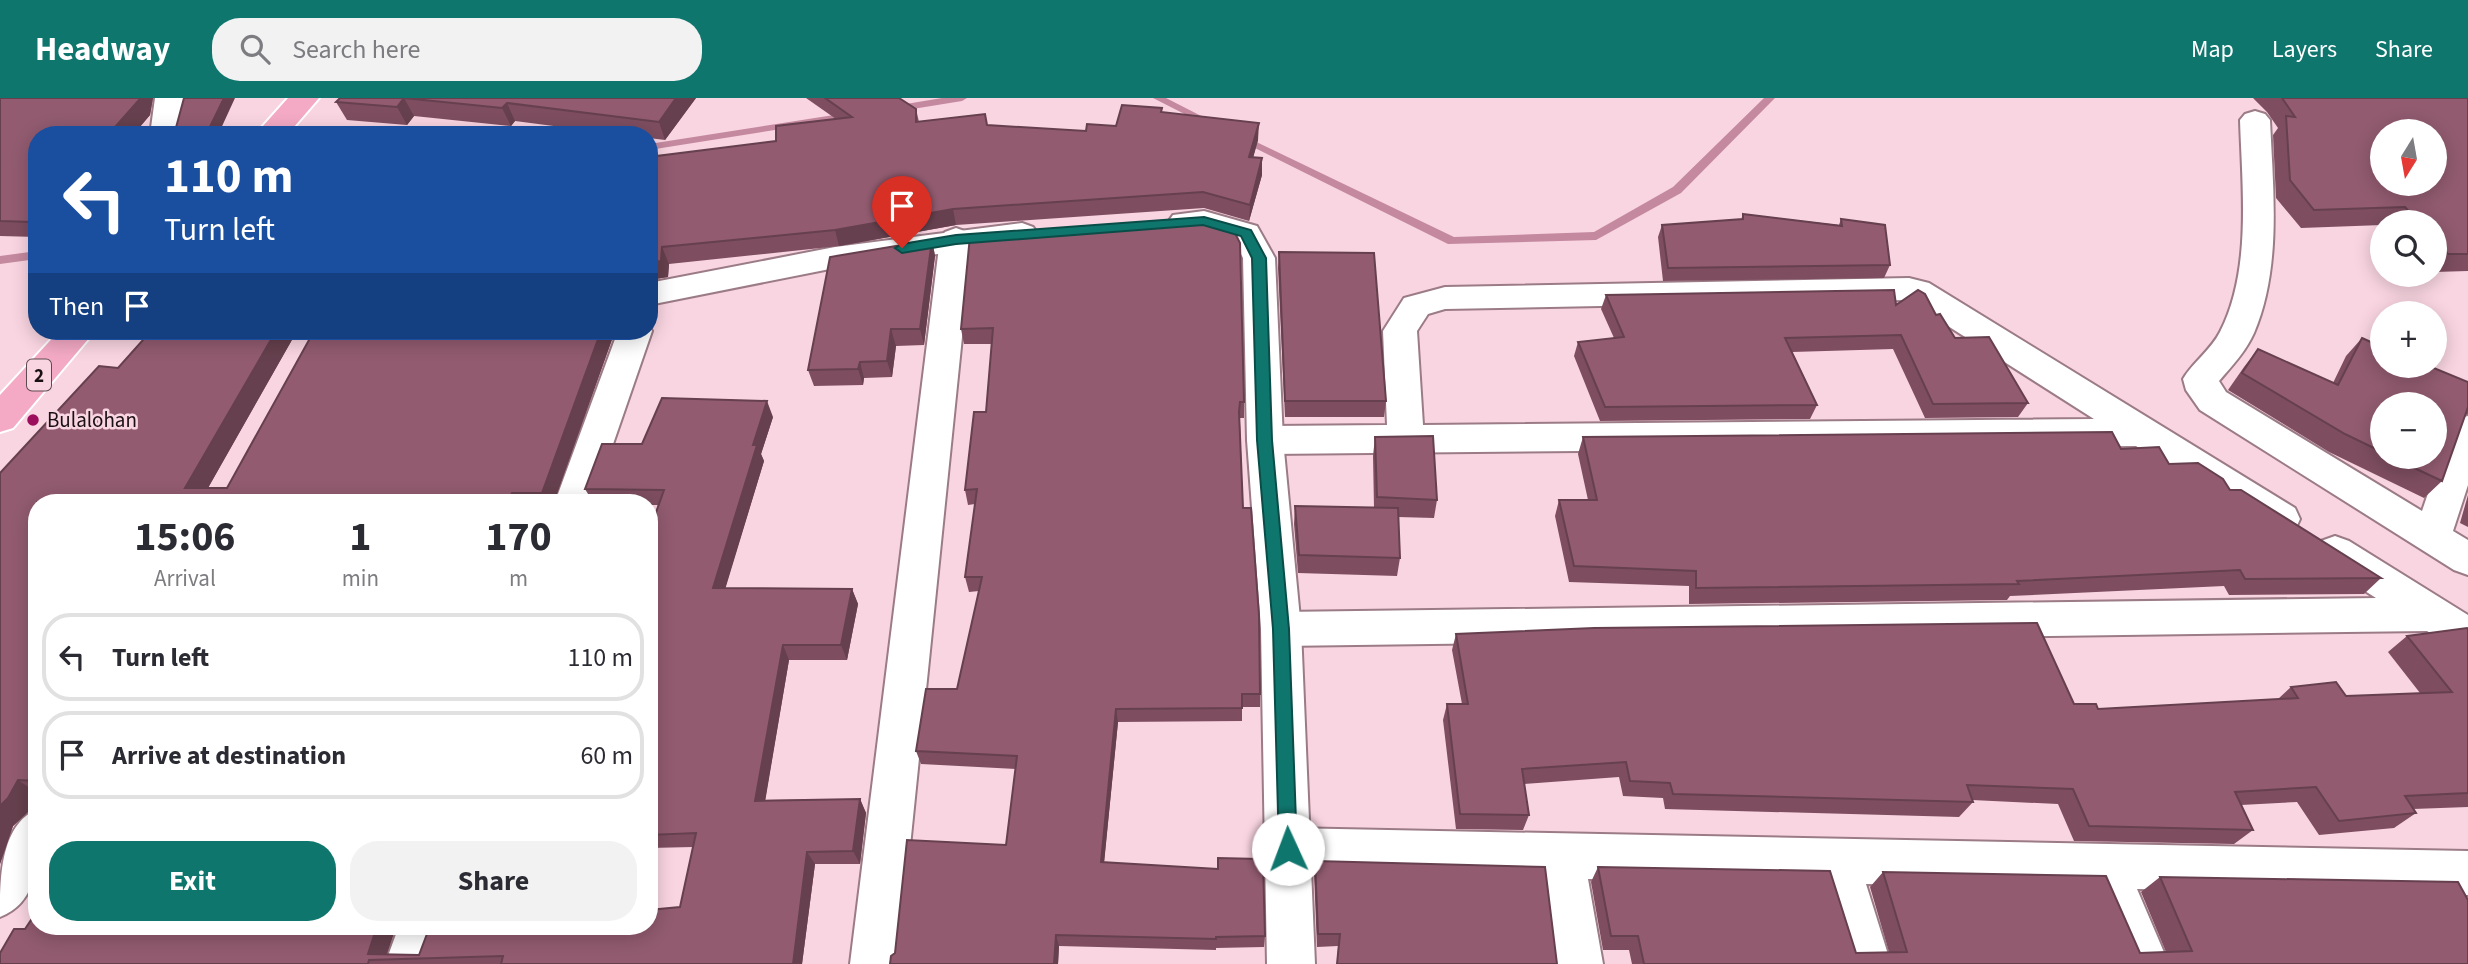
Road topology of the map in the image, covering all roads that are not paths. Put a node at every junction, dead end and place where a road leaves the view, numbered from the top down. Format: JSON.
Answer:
{"nodes":[{"id":1,"x":170,"y":98,"type":"edge"},
{"id":2,"x":304,"y":98,"type":"edge"},
{"id":3,"x":2255,"y":120,"type":"dead end"},
{"id":4,"x":166,"y":126,"type":"edge"},
{"id":5,"x":278,"y":126,"type":"edge"},
{"id":6,"x":1149,"y":225,"type":"edge"},
{"id":7,"x":1052,"y":232,"type":"edge"},
{"id":8,"x":956,"y":239,"type":"junction"},
{"id":9,"x":658,"y":292,"type":"edge"},
{"id":10,"x":70,"y":340,"type":"edge"},
{"id":11,"x":632,"y":340,"type":"edge"},
{"id":12,"x":0,"y":419,"type":"edge"},
{"id":13,"x":2468,"y":429,"type":"edge"},
{"id":14,"x":2143,"y":432,"type":"junction"},
{"id":15,"x":1406,"y":438,"type":"junction"},
{"id":16,"x":1265,"y":440,"type":"junction"},
{"id":17,"x":577,"y":494,"type":"edge"},
{"id":18,"x":2432,"y":537,"type":"junction"},
{"id":19,"x":2468,"y":559,"type":"edge"},
{"id":20,"x":2434,"y":614,"type":"junction"},
{"id":21,"x":1281,"y":629,"type":"junction"},
{"id":22,"x":2468,"y":636,"type":"edge"},
{"id":23,"x":28,"y":846,"type":"edge"},
{"id":24,"x":1288,"y":849,"type":"junction"},
{"id":25,"x":1562,"y":857,"type":"junction"},
{"id":26,"x":1837,"y":862,"type":"junction"},
{"id":27,"x":2105,"y":868,"type":"junction"},
{"id":28,"x":2466,"y":876,"type":"edge"},
{"id":29,"x":0,"y":895,"type":"edge"},
{"id":30,"x":419,"y":935,"type":"edge"},
{"id":31,"x":409,"y":964,"type":"edge"},
{"id":32,"x":874,"y":964,"type":"edge"},
{"id":33,"x":1292,"y":964,"type":"edge"},
{"id":34,"x":1579,"y":964,"type":"edge"},
{"id":35,"x":1867,"y":964,"type":"edge"},
{"id":36,"x":2145,"y":964,"type":"edge"}],
"edges":[{"from":1,"to":4,"type":"street"},
{"from":2,"to":5,"type":"highway"},
{"from":3,"to":18,"type":"street"},
{"from":6,"to":16,"type":"street"},
{"from":7,"to":8,"type":"street"},
{"from":8,"to":9,"type":"street"},
{"from":8,"to":32,"type":"street"},
{"from":10,"to":12,"type":"highway","number":"2"},
{"from":11,"to":17,"type":"street"},
{"from":13,"to":18,"type":"street"},
{"from":14,"to":15,"type":"street"},
{"from":14,"to":15,"type":"street"},
{"from":14,"to":20,"type":"street"},
{"from":15,"to":16,"type":"street"},
{"from":16,"to":21,"type":"street"},
{"from":18,"to":19,"type":"street"},
{"from":20,"to":21,"type":"street"},
{"from":20,"to":22,"type":"street"},
{"from":21,"to":24,"type":"street"},
{"from":23,"to":29,"type":"street"},
{"from":24,"to":25,"type":"street"},
{"from":24,"to":33,"type":"street"},
{"from":25,"to":26,"type":"street"},
{"from":25,"to":34,"type":"street"},
{"from":26,"to":27,"type":"street"},
{"from":26,"to":35,"type":"street"},
{"from":27,"to":28,"type":"street"},
{"from":27,"to":36,"type":"street"},
{"from":30,"to":31,"type":"street"}]}
